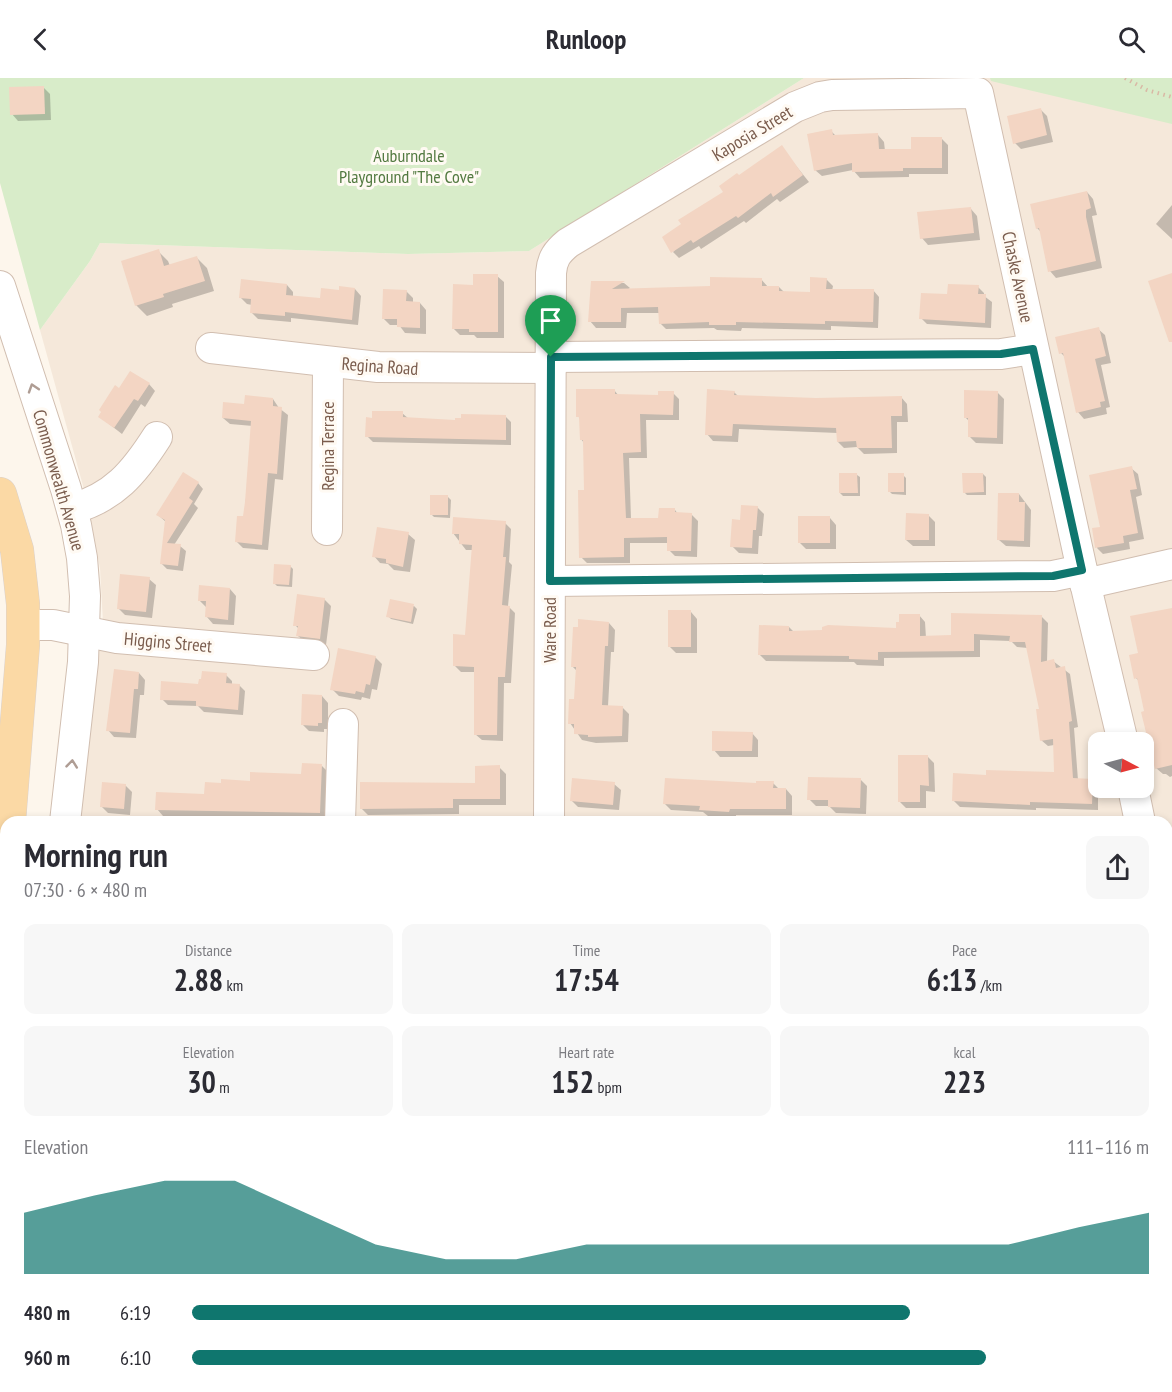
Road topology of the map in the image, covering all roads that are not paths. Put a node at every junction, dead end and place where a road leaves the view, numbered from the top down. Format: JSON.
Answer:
{"nodes":[{"id":1,"x":978,"y":93,"type":"joint"},
{"id":2,"x":553,"y":259,"type":"joint"},
{"id":3,"x":0,"y":286,"type":"edge"},
{"id":4,"x":211,"y":348,"type":"dead end"},
{"id":5,"x":1033,"y":349,"type":"junction"},
{"id":6,"x":328,"y":362,"type":"junction"},
{"id":7,"x":551,"y":363,"type":"junction"},
{"id":8,"x":157,"y":437,"type":"dead end"},
{"id":9,"x":0,"y":494,"type":"edge"},
{"id":10,"x":72,"y":509,"type":"junction"},
{"id":11,"x":327,"y":530,"type":"dead end"},
{"id":12,"x":1172,"y":564,"type":"edge"},
{"id":13,"x":1084,"y":577,"type":"junction"},
{"id":14,"x":550,"y":581,"type":"junction"},
{"id":15,"x":24,"y":625,"type":"junction"},
{"id":16,"x":85,"y":631,"type":"junction"},
{"id":17,"x":314,"y":655,"type":"dead end"},
{"id":18,"x":343,"y":724,"type":"dead end"},
{"id":19,"x":1121,"y":732,"type":"edge"},
{"id":20,"x":1135,"y":798,"type":"edge"},
{"id":21,"x":9,"y":816,"type":"edge"},
{"id":22,"x":66,"y":816,"type":"edge"},
{"id":23,"x":340,"y":816,"type":"edge"},
{"id":24,"x":549,"y":816,"type":"edge"},
{"id":25,"x":1139,"y":816,"type":"edge"}],
"edges":[{"from":1,"to":2,"type":"street","name":"Kaposia Street"},
{"from":1,"to":5,"type":"street","name":"Chaske Avenue"},
{"from":2,"to":7,"type":"street","name":"Ware Road"},
{"from":10,"to":3,"type":"street","name":"Commonwealth Avenue","one_way":true},
{"from":4,"to":6,"type":"street","name":"Regina Road"},
{"from":5,"to":7,"type":"street","name":"Regina Road"},
{"from":5,"to":13,"type":"street","name":"Chaske Avenue"},
{"from":6,"to":7,"type":"street","name":"Regina Road"},
{"from":6,"to":11,"type":"street","name":"Regina Terrace"},
{"from":7,"to":14,"type":"street","name":"Ware Road"},
{"from":8,"to":10,"type":"street"},
{"from":9,"to":15,"type":"main road"},
{"from":10,"to":16,"type":"street","name":"Commonwealth Avenue"},
{"from":12,"to":13,"type":"street"},
{"from":13,"to":14,"type":"street"},
{"from":13,"to":19,"type":"street","name":"Chaske Avenue"},
{"from":14,"to":24,"type":"street","name":"Ware Road"},
{"from":15,"to":16,"type":"street","name":"Higgins Street"},
{"from":15,"to":21,"type":"main road"},
{"from":16,"to":17,"type":"street","name":"Higgins Street"},
{"from":22,"to":16,"type":"street","name":"Commonwealth Avenue","one_way":true},
{"from":18,"to":23,"type":"street"},
{"from":20,"to":25,"type":"street"}]}
